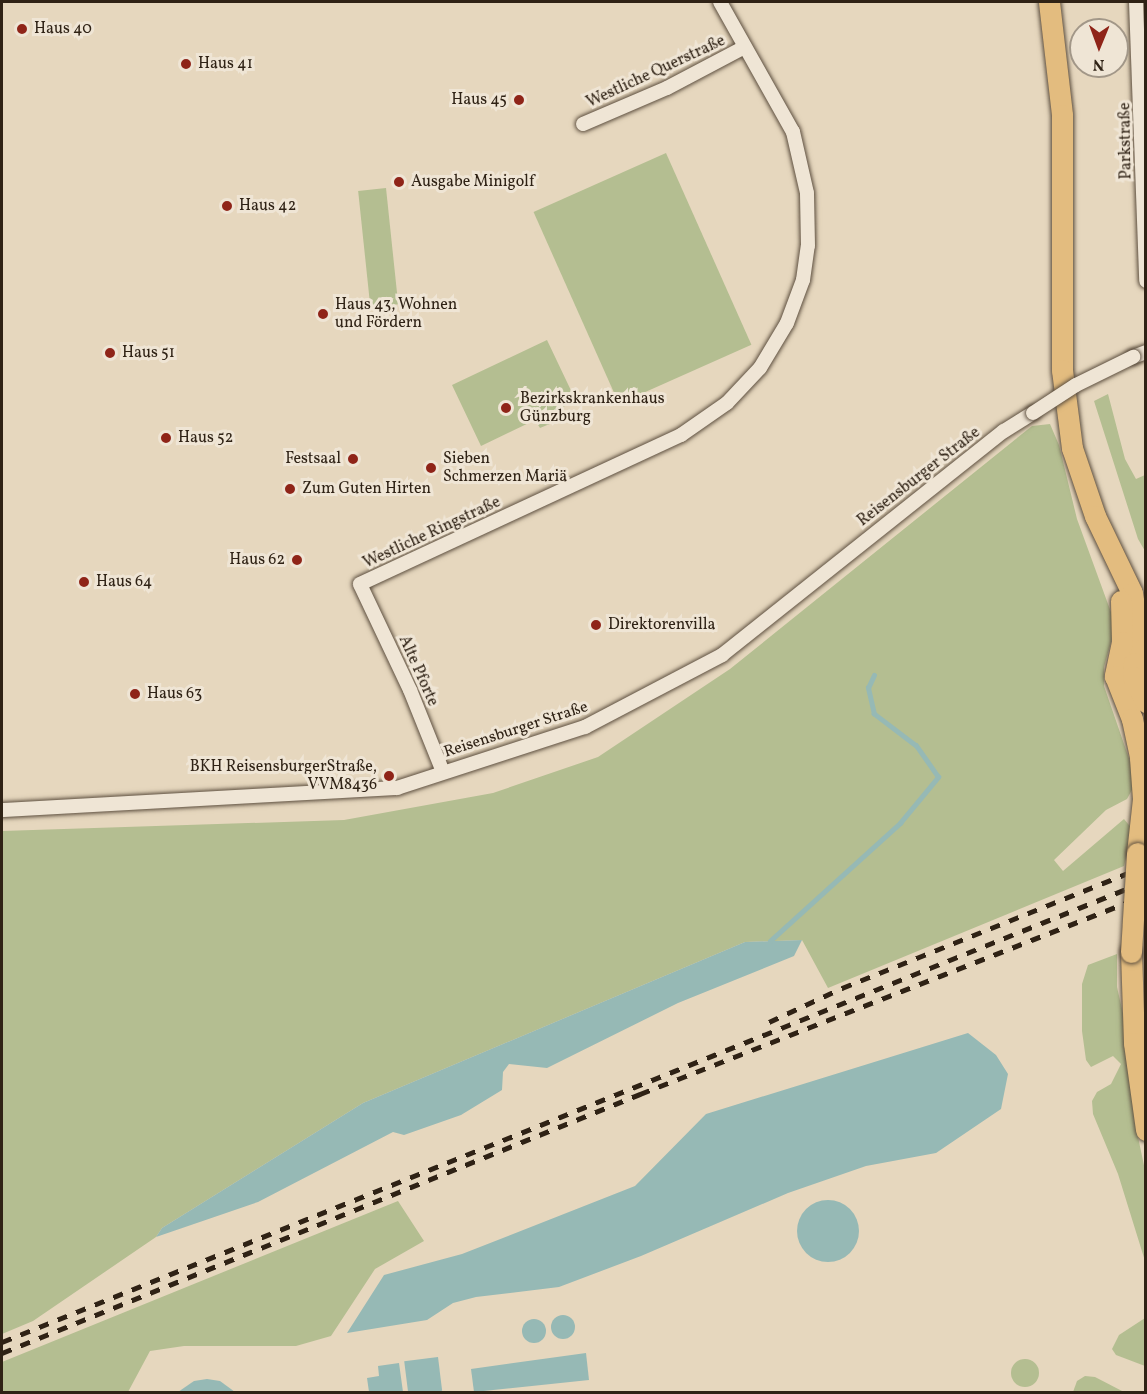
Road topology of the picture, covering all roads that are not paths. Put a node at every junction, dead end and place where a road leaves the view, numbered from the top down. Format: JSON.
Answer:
{"nodes":[{"id":1,"x":720,"y":2,"type":"edge"},
{"id":2,"x":1049,"y":2,"type":"edge"},
{"id":3,"x":1136,"y":2,"type":"edge"},
{"id":4,"x":743,"y":48,"type":"junction"},
{"id":5,"x":1144,"y":119,"type":"edge"},
{"id":6,"x":583,"y":124,"type":"dead end"},
{"id":7,"x":1145,"y":279,"type":"edge"},
{"id":8,"x":1139,"y":355,"type":"edge"},
{"id":9,"x":1108,"y":541,"type":"junction"},
{"id":10,"x":360,"y":584,"type":"joint"},
{"id":11,"x":1139,"y":601,"type":"edge"},
{"id":12,"x":1143,"y":648,"type":"edge"},
{"id":13,"x":1146,"y":702,"type":"edge"},
{"id":14,"x":443,"y":772,"type":"junction"},
{"id":15,"x":2,"y":810,"type":"edge"},
{"id":16,"x":1146,"y":888,"type":"edge"},
{"id":17,"x":1137,"y":950,"type":"junction"},
{"id":18,"x":1146,"y":1019,"type":"edge"},
{"id":19,"x":1146,"y":1130,"type":"edge"}],
"edges":[{"from":1,"to":4,"type":"street","name":"Westliche Ringstraße"},
{"from":2,"to":9,"type":"main road"},
{"from":3,"to":5,"type":"street","name":"Parkstraße"},
{"from":4,"to":6,"type":"street","name":"Westliche Querstraße"},
{"from":4,"to":10,"type":"street","name":"Westliche Ringstraße"},
{"from":5,"to":7,"type":"street","name":"Parkstraße"},
{"from":8,"to":14,"type":"street","name":"Reisensburger Straße","bridge":true},
{"from":9,"to":11,"type":"main road"},
{"from":9,"to":17,"type":"main road","bridge":true},
{"from":10,"to":14,"type":"street","name":"Alte Pforte"},
{"from":11,"to":12,"type":"main road"},
{"from":12,"to":13,"type":"main road"},
{"from":14,"to":15,"type":"street","name":"Reisensburger Straße"},
{"from":16,"to":17,"type":"main road"},
{"from":17,"to":18,"type":"main road"},
{"from":17,"to":19,"type":"main road"}]}
